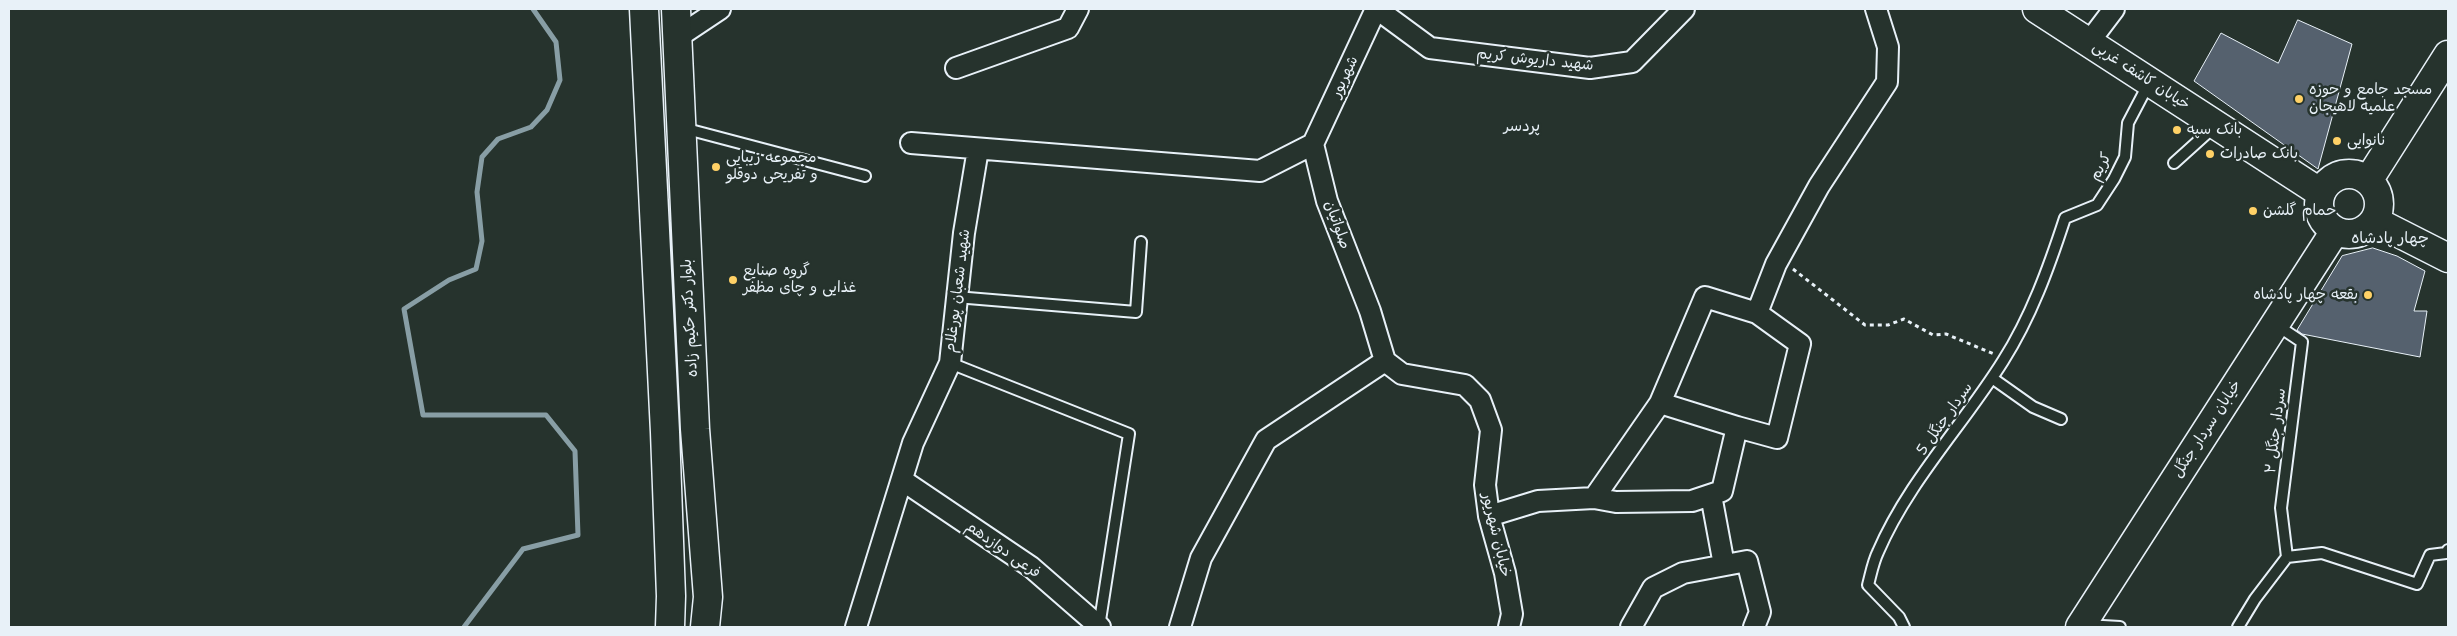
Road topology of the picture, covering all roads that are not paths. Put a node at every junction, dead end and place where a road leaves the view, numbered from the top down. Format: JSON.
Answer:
{"nodes":[{"id":1,"x":644,"y":9,"type":"edge"},
{"id":2,"x":676,"y":9,"type":"edge"},
{"id":3,"x":720,"y":9,"type":"edge"},
{"id":4,"x":1078,"y":9,"type":"edge"},
{"id":5,"x":1376,"y":9,"type":"edge"},
{"id":6,"x":1684,"y":9,"type":"edge"},
{"id":7,"x":1876,"y":9,"type":"edge"},
{"id":8,"x":2037,"y":9,"type":"edge"},
{"id":9,"x":2114,"y":9,"type":"edge"},
{"id":10,"x":678,"y":37,"type":"junction"},
{"id":11,"x":2089,"y":42,"type":"junction"},
{"id":12,"x":2448,"y":55,"type":"edge"},
{"id":13,"x":956,"y":68,"type":"dead end"},
{"id":14,"x":2150,"y":82,"type":"junction"},
{"id":15,"x":2216,"y":125,"type":"junction"},
{"id":16,"x":682,"y":127,"type":"junction"},
{"id":17,"x":649,"y":128,"type":"junction"},
{"id":18,"x":911,"y":143,"type":"dead end"},
{"id":19,"x":1313,"y":144,"type":"junction"},
{"id":20,"x":978,"y":149,"type":"junction"},
{"id":21,"x":2174,"y":163,"type":"dead end"},
{"id":22,"x":865,"y":176,"type":"dead end"},
{"id":23,"x":2321,"y":193,"type":"junction"},
{"id":24,"x":2373,"y":203,"type":"junction"},
{"id":25,"x":2065,"y":218,"type":"joint"},
{"id":26,"x":2335,"y":231,"type":"junction"},
{"id":27,"x":2448,"y":240,"type":"edge"},
{"id":28,"x":1141,"y":242,"type":"dead end"},
{"id":29,"x":2448,"y":258,"type":"edge"},
{"id":30,"x":956,"y":297,"type":"junction"},
{"id":31,"x":1757,"y":314,"type":"junction"},
{"id":32,"x":2275,"y":324,"type":"junction"},
{"id":33,"x":1385,"y":361,"type":"junction"},
{"id":34,"x":950,"y":363,"type":"junction"},
{"id":35,"x":1992,"y":378,"type":"junction"},
{"id":36,"x":1660,"y":403,"type":"junction"},
{"id":37,"x":664,"y":411,"type":"junction"},
{"id":38,"x":694,"y":411,"type":"junction"},
{"id":39,"x":2061,"y":419,"type":"dead end"},
{"id":40,"x":1737,"y":427,"type":"junction"},
{"id":41,"x":902,"y":480,"type":"junction"},
{"id":42,"x":1711,"y":495,"type":"junction"},
{"id":43,"x":1594,"y":498,"type":"junction"},
{"id":44,"x":1489,"y":516,"type":"junction"},
{"id":45,"x":2448,"y":550,"type":"edge"},
{"id":46,"x":2288,"y":557,"type":"junction"},
{"id":47,"x":1724,"y":565,"type":"junction"},
{"id":48,"x":2081,"y":626,"type":"edge"},
{"id":49,"x":670,"y":627,"type":"edge"},
{"id":50,"x":705,"y":627,"type":"edge"},
{"id":51,"x":856,"y":627,"type":"edge"},
{"id":52,"x":1099,"y":627,"type":"edge"},
{"id":53,"x":1180,"y":627,"type":"edge"},
{"id":54,"x":1509,"y":627,"type":"edge"},
{"id":55,"x":1631,"y":627,"type":"edge"},
{"id":56,"x":1754,"y":627,"type":"edge"},
{"id":57,"x":1904,"y":627,"type":"edge"},
{"id":58,"x":2120,"y":627,"type":"edge"},
{"id":59,"x":2238,"y":627,"type":"edge"}],
"edges":[{"from":1,"to":17,"type":"main road","name":"بلوار دکتر حکیم زاده"},
{"from":2,"to":10,"type":"main road","name":"بلوار دکتر حکیم زاده"},
{"from":3,"to":10,"type":"street"},
{"from":4,"to":13,"type":"street"},
{"from":5,"to":6,"type":"street","name":"شهید داریوش کریم"},
{"from":5,"to":19,"type":"street","name":"شهریور"},
{"from":7,"to":31,"type":"street"},
{"from":8,"to":11,"type":"main road","name":"خیابان کاشف غربی"},
{"from":9,"to":11,"type":"street"},
{"from":10,"to":16,"type":"main road","name":"بلوار دکتر حکیم زاده"},
{"from":11,"to":14,"type":"main road","name":"خیابان کاشف غربی"},
{"from":12,"to":24,"type":"main road"},
{"from":14,"to":15,"type":"main road","name":"خیابان کاشف غربی"},
{"from":14,"to":25,"type":"lane","name":"کریم"},
{"from":15,"to":21,"type":"lane"},
{"from":15,"to":23,"type":"main road","name":"خیابان کاشف غربی"},
{"from":16,"to":17,"type":"main road"},
{"from":16,"to":22,"type":"lane"},
{"from":16,"to":38,"type":"main road","name":"بلوار دکتر حکیم زاده"},
{"from":17,"to":37,"type":"main road","name":"بلوار دکتر حکیم زاده"},
{"from":18,"to":20,"type":"street"},
{"from":19,"to":20,"type":"street"},
{"from":19,"to":33,"type":"street","name":"صلواتیان"},
{"from":20,"to":30,"type":"street","name":"شهید شعبان پورغلام"},
{"from":23,"to":24,"type":"main road"},
{"from":23,"to":26,"type":"main road"},
{"from":24,"to":26,"type":"main road"},
{"from":24,"to":27,"type":"main road"},
{"from":24,"to":29,"type":"main road"},
{"from":25,"to":35,"type":"lane","name":"سردار جنگل 5"},
{"from":26,"to":32,"type":"main road","name":"خیابان سردار جنگل"},
{"from":28,"to":30,"type":"lane"},
{"from":30,"to":34,"type":"street","name":"شهید شعبان پورغلام"},
{"from":31,"to":36,"type":"street"},
{"from":31,"to":40,"type":"street"},
{"from":32,"to":46,"type":"lane","name":"سردار جنگل ۲"},
{"from":32,"to":48,"type":"main road","name":"خیابان سردار جنگل"},
{"from":33,"to":44,"type":"street","name":"خیابان شهریور"},
{"from":33,"to":53,"type":"street"},
{"from":34,"to":41,"type":"street","name":"شهید شعبان پورغلام"},
{"from":34,"to":52,"type":"lane"},
{"from":35,"to":39,"type":"lane"},
{"from":35,"to":57,"type":"lane","name":"سردار جنگل 5"},
{"from":36,"to":40,"type":"street"},
{"from":36,"to":43,"type":"street"},
{"from":37,"to":38,"type":"main road"},
{"from":37,"to":49,"type":"main road","name":"بلوار دکتر حکیم زاده"},
{"from":38,"to":50,"type":"main road","name":"بلوار دکتر حکیم زاده"},
{"from":40,"to":42,"type":"street"},
{"from":41,"to":51,"type":"street","name":"شهید شعبان پورغلام"},
{"from":41,"to":52,"type":"street","name":"فرعی دوازدهم"},
{"from":42,"to":43,"type":"street"},
{"from":42,"to":47,"type":"street"},
{"from":43,"to":44,"type":"street"},
{"from":44,"to":54,"type":"street","name":"خیابان شهریور"},
{"from":45,"to":46,"type":"lane"},
{"from":46,"to":59,"type":"lane"},
{"from":47,"to":55,"type":"street"},
{"from":47,"to":56,"type":"street"},
{"from":48,"to":58,"type":"lane"}]}
